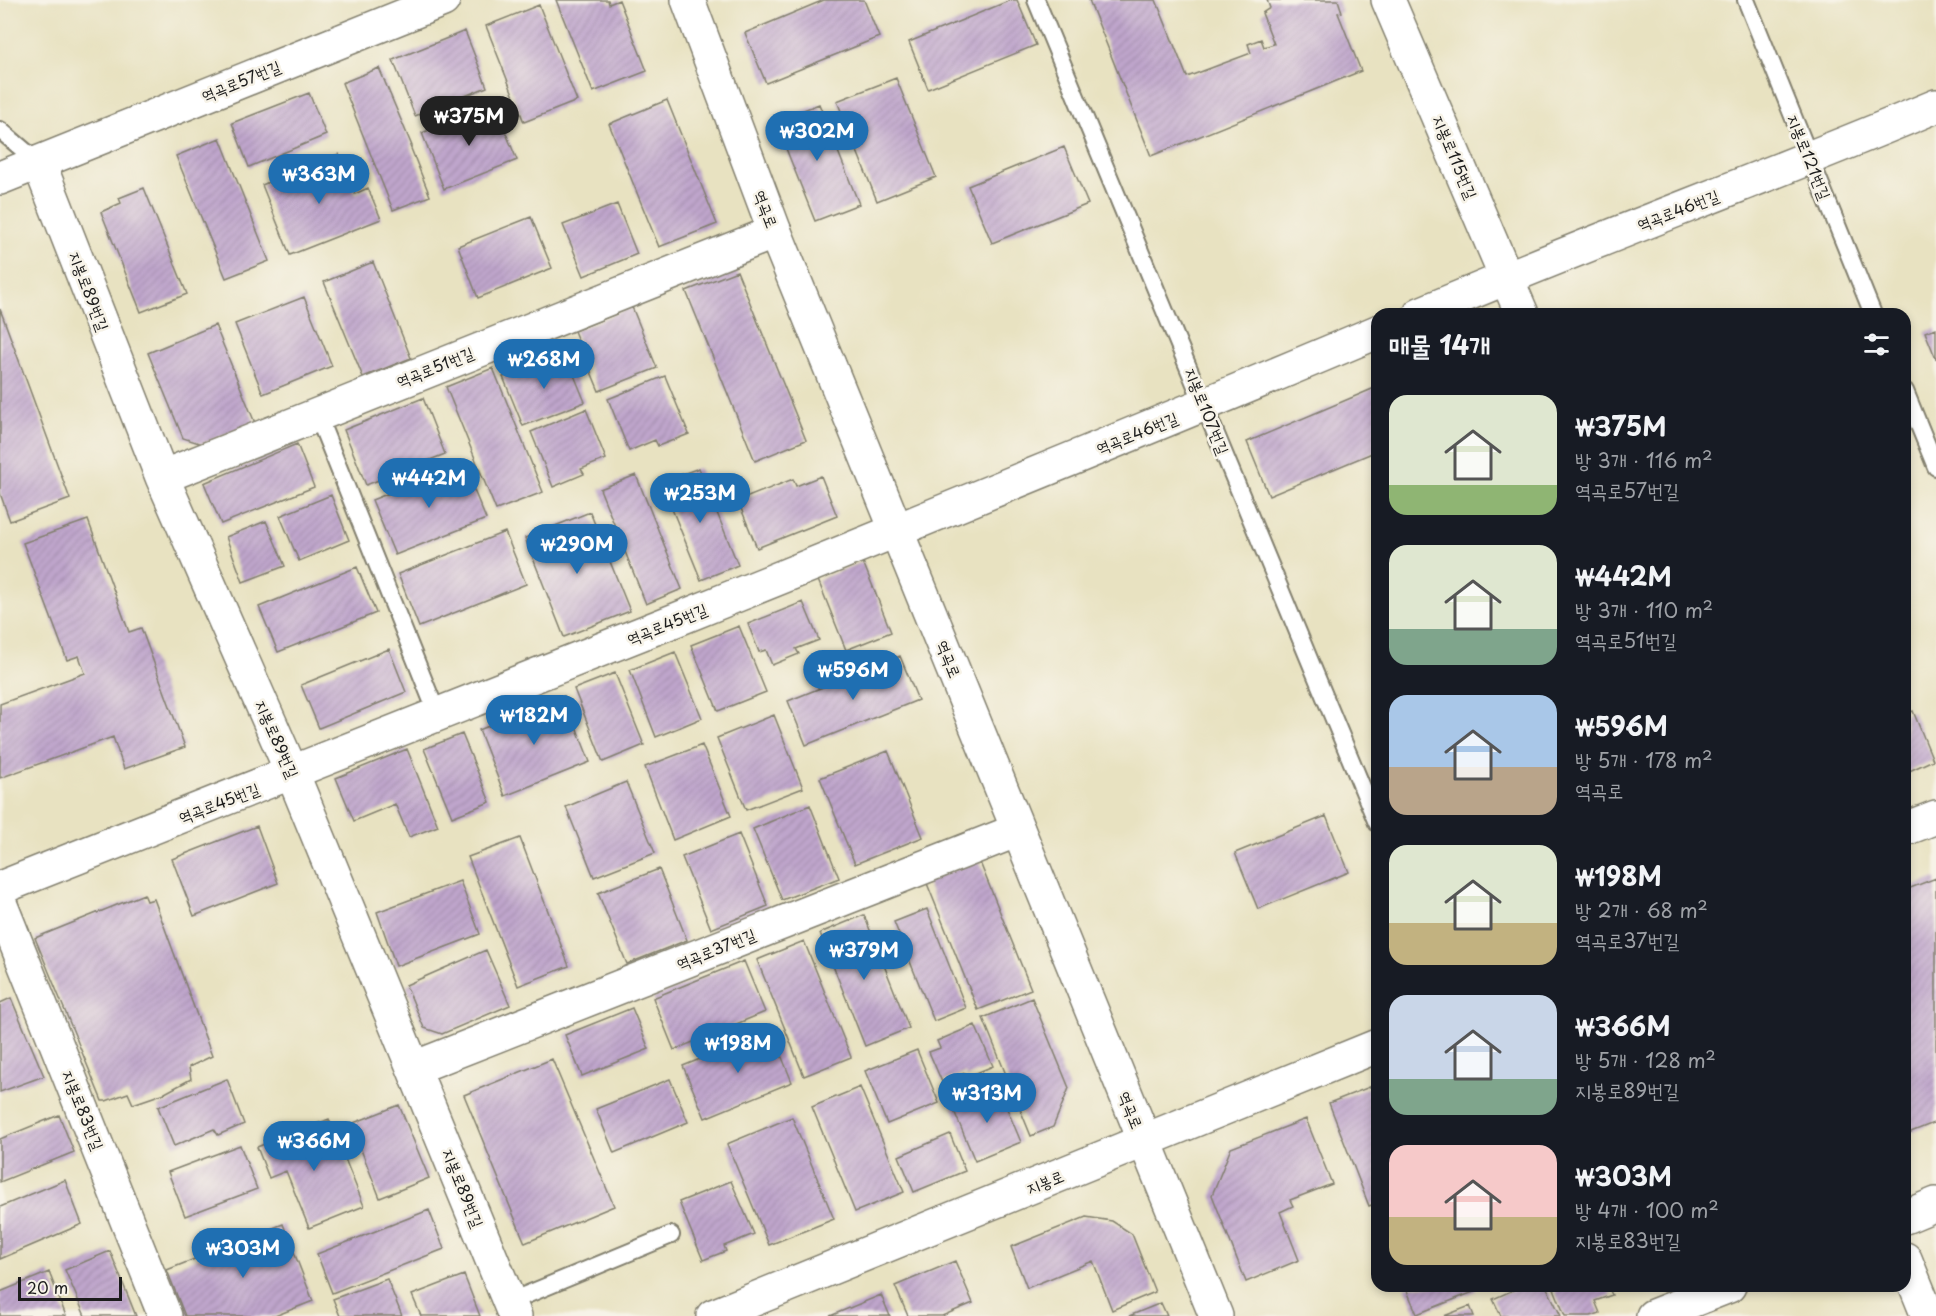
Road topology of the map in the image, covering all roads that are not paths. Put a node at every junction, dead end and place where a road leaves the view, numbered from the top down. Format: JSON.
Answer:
{"nodes":[{"id":1,"x":443,"y":0,"type":"edge"},
{"id":2,"x":688,"y":0,"type":"edge"},
{"id":3,"x":1036,"y":0,"type":"edge"},
{"id":4,"x":1388,"y":0,"type":"edge"},
{"id":5,"x":1746,"y":0,"type":"edge"},
{"id":6,"x":1936,"y":106,"type":"edge"},
{"id":7,"x":0,"y":129,"type":"edge"},
{"id":8,"x":1810,"y":159,"type":"junction"},
{"id":9,"x":39,"y":162,"type":"junction"},
{"id":10,"x":0,"y":178,"type":"edge"},
{"id":11,"x":775,"y":232,"type":"junction"},
{"id":12,"x":1507,"y":277,"type":"junction"},
{"id":13,"x":1434,"y":308,"type":"edge"},
{"id":14,"x":1520,"y":308,"type":"edge"},
{"id":15,"x":1871,"y":308,"type":"edge"},
{"id":16,"x":1371,"y":335,"type":"edge"},
{"id":17,"x":1205,"y":405,"type":"junction"},
{"id":18,"x":1911,"y":406,"type":"edge"},
{"id":19,"x":317,"y":414,"type":"junction"},
{"id":20,"x":1936,"y":467,"type":"edge"},
{"id":21,"x":162,"y":477,"type":"junction"},
{"id":22,"x":897,"y":531,"type":"junction"},
{"id":23,"x":438,"y":716,"type":"junction"},
{"id":24,"x":293,"y":775,"type":"junction"},
{"id":25,"x":1371,"y":809,"type":"edge"},
{"id":26,"x":1936,"y":817,"type":"edge"},
{"id":27,"x":1911,"y":827,"type":"edge"},
{"id":28,"x":1018,"y":830,"type":"junction"},
{"id":29,"x":0,"y":888,"type":"edge"},
{"id":30,"x":0,"y":903,"type":"edge"},
{"id":31,"x":1371,"y":1048,"type":"edge"},
{"id":32,"x":414,"y":1068,"type":"junction"},
{"id":33,"x":1144,"y":1142,"type":"junction"},
{"id":34,"x":1936,"y":1204,"type":"edge"},
{"id":35,"x":1911,"y":1214,"type":"edge"},
{"id":36,"x":671,"y":1235,"type":"dead end"},
{"id":37,"x":1911,"y":1274,"type":"edge"},
{"id":38,"x":1714,"y":1292,"type":"edge"},
{"id":39,"x":512,"y":1309,"type":"edge"},
{"id":40,"x":165,"y":1316,"type":"edge"},
{"id":41,"x":713,"y":1316,"type":"edge"},
{"id":42,"x":1216,"y":1316,"type":"edge"},
{"id":43,"x":1653,"y":1316,"type":"edge"},
{"id":44,"x":1928,"y":1316,"type":"edge"}],
"edges":[{"from":1,"to":9,"type":"street","name":"역곡로57번길"},
{"from":2,"to":11,"type":"street","name":"역곡로"},
{"from":3,"to":17,"type":"lane","name":"지봉로107번길"},
{"from":4,"to":12,"type":"street","name":"지봉로115번길"},
{"from":5,"to":8,"type":"lane","name":"지봉로121번길"},
{"from":6,"to":8,"type":"street","name":"역곡로46번길"},
{"from":7,"to":9,"type":"lane"},
{"from":8,"to":12,"type":"street","name":"역곡로46번길"},
{"from":8,"to":15,"type":"lane","name":"지봉로121번길"},
{"from":9,"to":10,"type":"street","name":"역곡로57번길"},
{"from":9,"to":21,"type":"street","name":"지봉로89번길"},
{"from":11,"to":19,"type":"street","name":"역곡로51번길"},
{"from":11,"to":22,"type":"street","name":"역곡로"},
{"from":12,"to":13,"type":"street","name":"역곡로46번길"},
{"from":12,"to":14,"type":"street","name":"지봉로115번길"},
{"from":16,"to":17,"type":"street","name":"역곡로46번길"},
{"from":17,"to":22,"type":"street","name":"역곡로46번길"},
{"from":17,"to":25,"type":"lane","name":"지봉로107번길"},
{"from":18,"to":20,"type":"lane"},
{"from":19,"to":21,"type":"street","name":"역곡로51번길"},
{"from":19,"to":23,"type":"lane"},
{"from":21,"to":24,"type":"street","name":"지봉로89번길"},
{"from":22,"to":23,"type":"street","name":"역곡로45번길"},
{"from":22,"to":28,"type":"street","name":"역곡로"},
{"from":23,"to":24,"type":"street","name":"역곡로45번길"},
{"from":24,"to":29,"type":"street","name":"역곡로45번길"},
{"from":24,"to":32,"type":"street","name":"지봉로89번길"},
{"from":26,"to":27,"type":"street"},
{"from":28,"to":32,"type":"street","name":"역곡로37번길"},
{"from":28,"to":33,"type":"street","name":"역곡로"},
{"from":30,"to":40,"type":"street","name":"지봉로83번길"},
{"from":31,"to":33,"type":"street","name":"지봉로"},
{"from":32,"to":39,"type":"street","name":"지봉로89번길"},
{"from":33,"to":41,"type":"street","name":"지봉로"},
{"from":33,"to":42,"type":"street","name":"역곡로"},
{"from":34,"to":35,"type":"street"},
{"from":36,"to":39,"type":"lane"},
{"from":37,"to":44,"type":"street"},
{"from":38,"to":43,"type":"street"}]}
